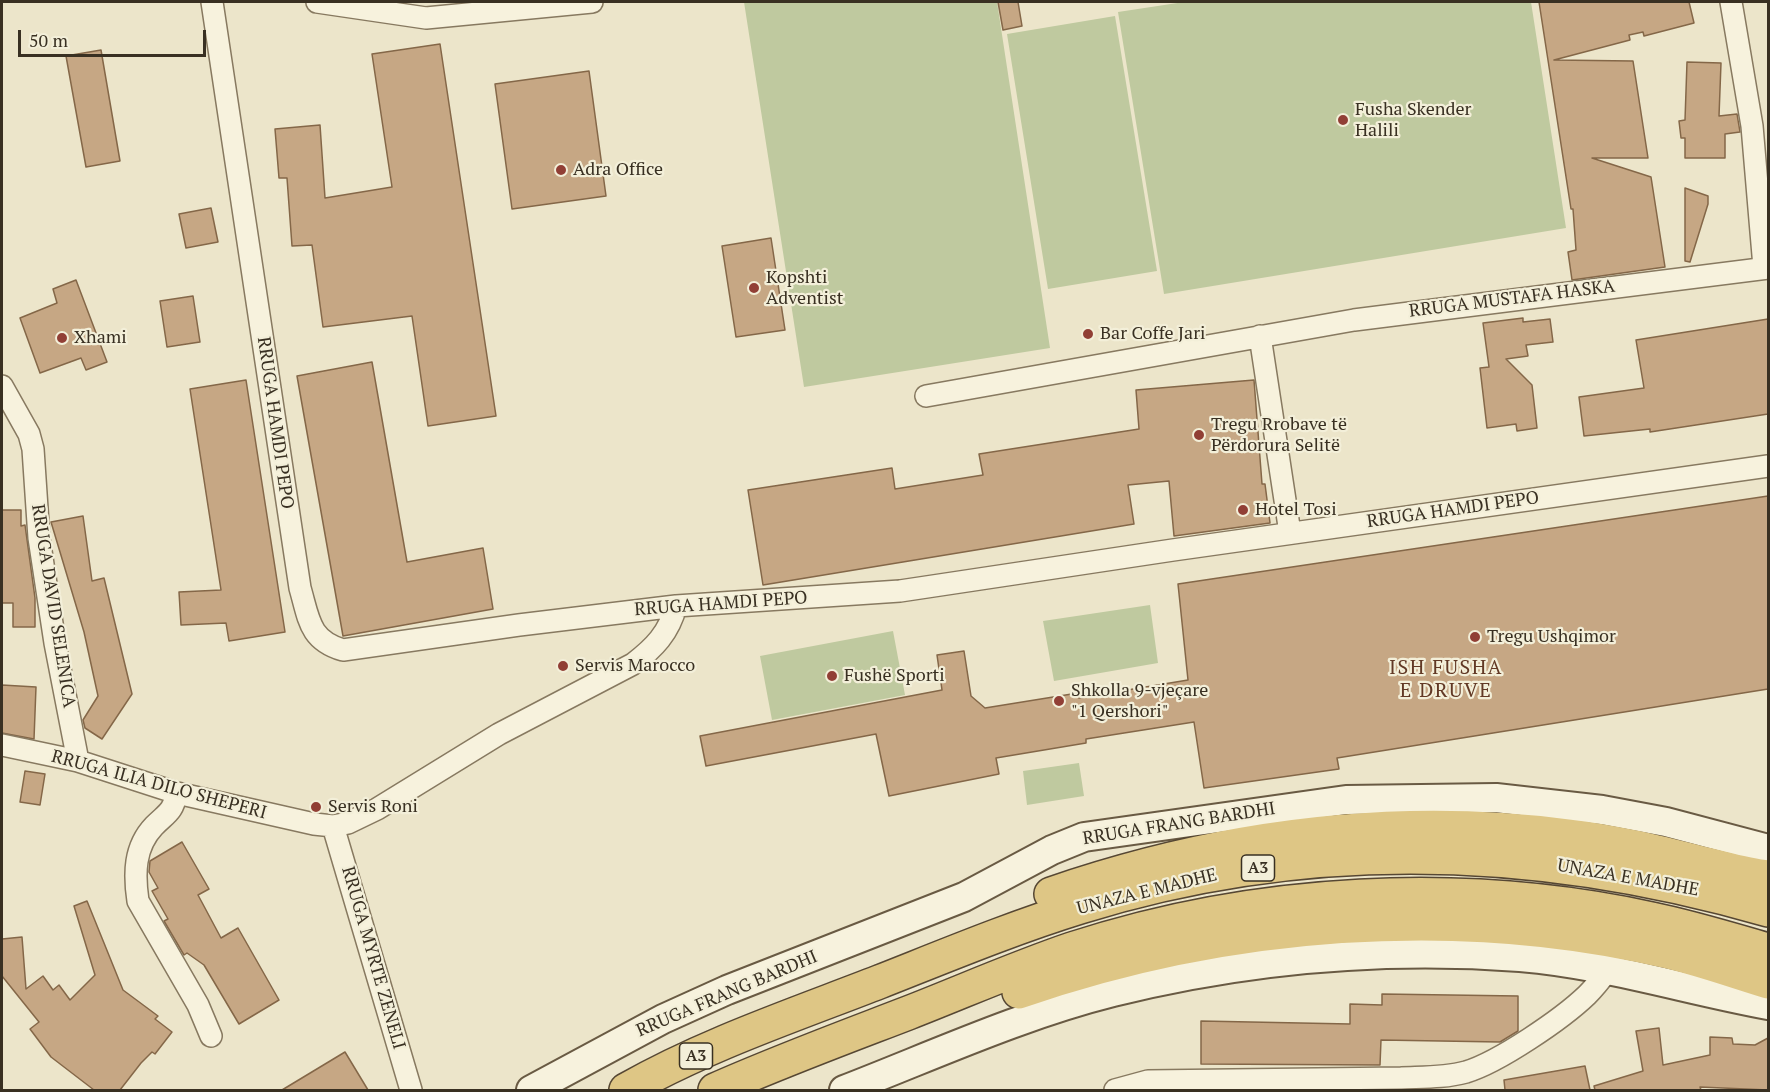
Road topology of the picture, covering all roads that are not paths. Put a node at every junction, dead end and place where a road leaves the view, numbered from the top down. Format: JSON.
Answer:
{"nodes":[{"id":1,"x":212,"y":2,"type":"edge"},
{"id":2,"x":317,"y":2,"type":"edge"},
{"id":3,"x":591,"y":2,"type":"edge"},
{"id":4,"x":1731,"y":2,"type":"edge"},
{"id":5,"x":1766,"y":268,"type":"edge"},
{"id":6,"x":1260,"y":336,"type":"junction"},
{"id":7,"x":2,"y":386,"type":"edge"},
{"id":8,"x":926,"y":396,"type":"dead end"},
{"id":9,"x":1768,"y":466,"type":"edge"},
{"id":10,"x":1290,"y":533,"type":"junction"},
{"id":11,"x":676,"y":606,"type":"junction"},
{"id":12,"x":2,"y":745,"type":"edge"},
{"id":13,"x":78,"y":761,"type":"junction"},
{"id":14,"x":177,"y":793,"type":"junction"},
{"id":15,"x":333,"y":826,"type":"junction"},
{"id":16,"x":1768,"y":849,"type":"edge"},
{"id":17,"x":1768,"y":877,"type":"edge"},
{"id":18,"x":1768,"y":910,"type":"edge"},
{"id":19,"x":1764,"y":949,"type":"edge"},
{"id":20,"x":1608,"y":970,"type":"junction"},
{"id":21,"x":1768,"y":982,"type":"edge"},
{"id":22,"x":1768,"y":1005,"type":"edge"},
{"id":23,"x":768,"y":1025,"type":"junction"},
{"id":24,"x":211,"y":1036,"type":"dead end"},
{"id":25,"x":776,"y":1064,"type":"junction"},
{"id":26,"x":1468,"y":1071,"type":"junction"},
{"id":27,"x":411,"y":1090,"type":"edge"},
{"id":28,"x":531,"y":1090,"type":"edge"},
{"id":29,"x":626,"y":1090,"type":"edge"},
{"id":30,"x":715,"y":1090,"type":"edge"},
{"id":31,"x":844,"y":1090,"type":"edge"},
{"id":32,"x":1115,"y":1090,"type":"edge"},
{"id":33,"x":1458,"y":1090,"type":"edge"}],
"edges":[{"from":1,"to":11,"type":"street","name":"RRUGA HAMDI PEPO"},
{"from":2,"to":3,"type":"street"},
{"from":4,"to":5,"type":"street","name":"RRUGA MUSTAFA HASKA"},
{"from":5,"to":6,"type":"street","name":"RRUGA MUSTAFA HASKA"},
{"from":6,"to":8,"type":"street","name":"RRUGA MUSTAFA HASKA"},
{"from":6,"to":10,"type":"street"},
{"from":7,"to":13,"type":"street","name":"RRUGA DAVID SELENICA"},
{"from":9,"to":10,"type":"street","name":"RRUGA HAMDI PEPO"},
{"from":10,"to":11,"type":"street","name":"RRUGA HAMDI PEPO"},
{"from":11,"to":15,"type":"street","name":"RRUGA ILIA DILO SHEPERI"},
{"from":12,"to":13,"type":"street","name":"RRUGA ILIA DILO SHEPERI"},
{"from":13,"to":14,"type":"street","name":"RRUGA ILIA DILO SHEPERI"},
{"from":14,"to":15,"type":"street","name":"RRUGA ILIA DILO SHEPERI"},
{"from":14,"to":24,"type":"street"},
{"from":15,"to":27,"type":"street","name":"RRUGA MYRTE ZENELI"},
{"from":16,"to":28,"type":"main road","name":"RRUGA FRANG BARDHI"},
{"from":17,"to":23,"type":"highway"},
{"from":18,"to":23,"type":"highway","name":"UNAZA E MADHE","number":"A3"},
{"from":19,"to":25,"type":"highway","name":"UNAZA E MADHE","number":"A3"},
{"from":20,"to":22,"type":"main road"},
{"from":20,"to":26,"type":"street"},
{"from":20,"to":31,"type":"main road"},
{"from":21,"to":25,"type":"highway"},
{"from":23,"to":29,"type":"highway","name":"UNAZA E MADHE","number":"A3"},
{"from":25,"to":30,"type":"highway","name":"UNAZA E MADHE","number":"A3"},
{"from":26,"to":32,"type":"street"},
{"from":26,"to":33,"type":"street"}]}
